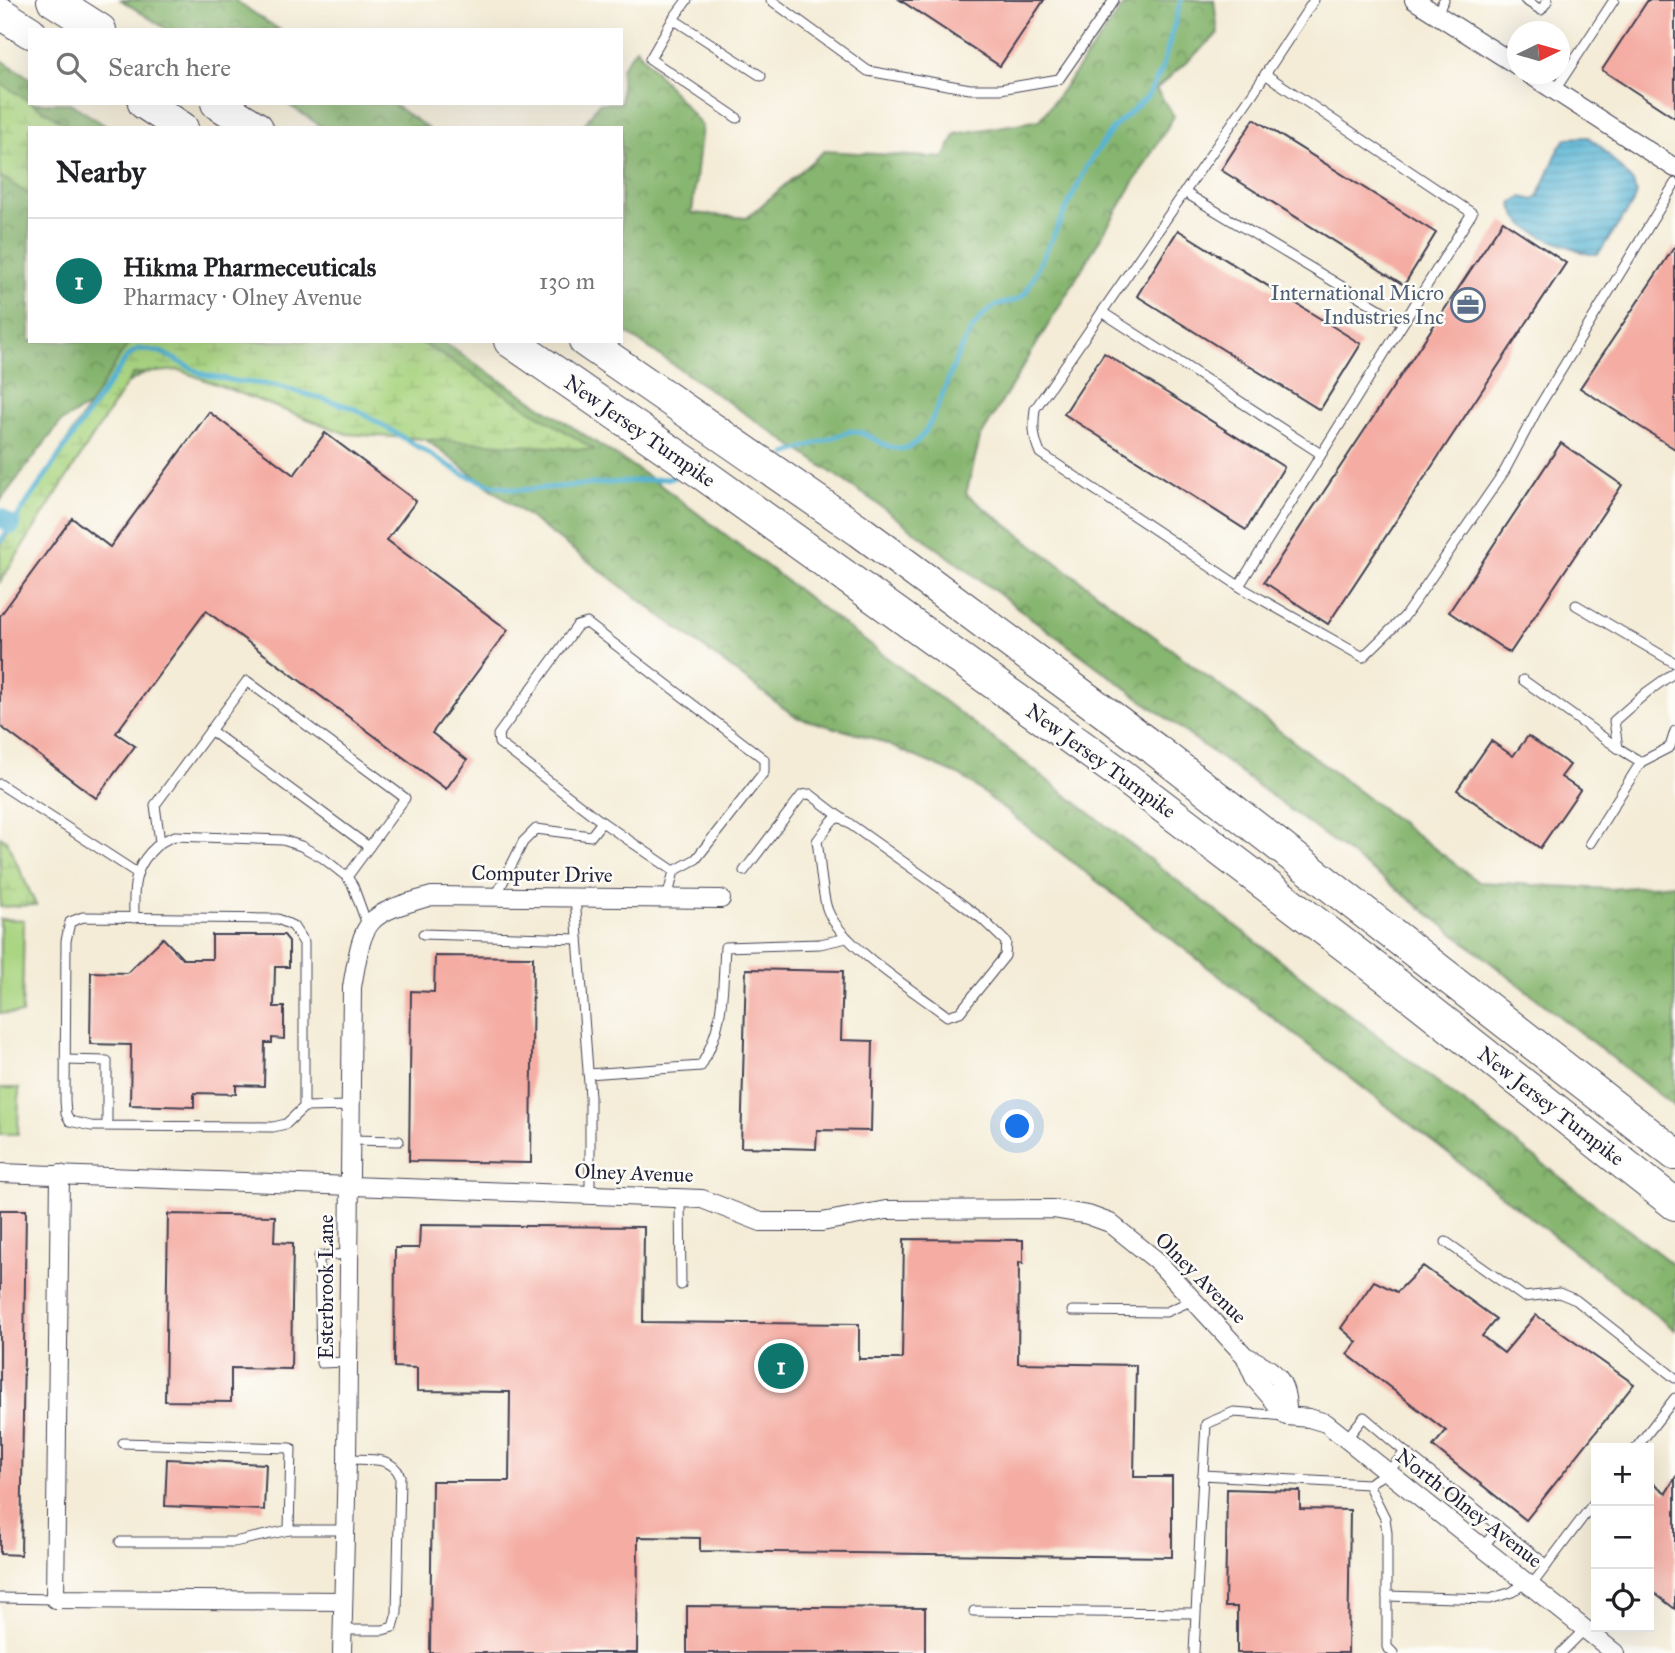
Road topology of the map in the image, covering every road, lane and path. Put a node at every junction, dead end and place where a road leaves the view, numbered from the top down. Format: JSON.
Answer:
{"nodes":[{"id":1,"x":52,"y":0,"type":"edge"},
{"id":2,"x":687,"y":0,"type":"edge"},
{"id":3,"x":771,"y":0,"type":"edge"},
{"id":4,"x":1114,"y":0,"type":"edge"},
{"id":5,"x":1314,"y":0,"type":"edge"},
{"id":6,"x":1415,"y":0,"type":"edge"},
{"id":7,"x":1525,"y":0,"type":"edge"},
{"id":8,"x":1548,"y":0,"type":"edge"},
{"id":9,"x":1614,"y":0,"type":"edge"},
{"id":10,"x":1440,"y":7,"type":"edge"},
{"id":11,"x":0,"y":13,"type":"edge"},
{"id":12,"x":673,"y":19,"type":"junction"},
{"id":13,"x":97,"y":28,"type":"edge"},
{"id":14,"x":28,"y":31,"type":"edge"},
{"id":15,"x":1507,"y":58,"type":"edge"},
{"id":16,"x":1265,"y":74,"type":"junction"},
{"id":17,"x":761,"y":76,"type":"dead end"},
{"id":18,"x":1545,"y":84,"type":"edge"},
{"id":19,"x":1555,"y":90,"type":"junction"},
{"id":20,"x":147,"y":105,"type":"edge"},
{"id":21,"x":220,"y":105,"type":"edge"},
{"id":22,"x":737,"y":118,"type":"dead end"},
{"id":23,"x":180,"y":126,"type":"edge"},
{"id":24,"x":254,"y":126,"type":"edge"},
{"id":25,"x":1675,"y":168,"type":"edge"},
{"id":26,"x":1675,"y":183,"type":"edge"},
{"id":27,"x":1184,"y":192,"type":"junction"},
{"id":28,"x":1102,"y":312,"type":"junction"},
{"id":29,"x":1403,"y":323,"type":"junction"},
{"id":30,"x":513,"y":343,"type":"edge"},
{"id":31,"x":588,"y":343,"type":"edge"},
{"id":32,"x":1321,"y":454,"type":"junction"},
{"id":33,"x":1239,"y":586,"type":"junction"},
{"id":34,"x":1576,"y":605,"type":"dead end"},
{"id":35,"x":1675,"y":663,"type":"edge"},
{"id":36,"x":1675,"y":672,"type":"edge"},
{"id":37,"x":1523,"y":680,"type":"dead end"},
{"id":38,"x":210,"y":730,"type":"junction"},
{"id":39,"x":1675,"y":731,"type":"edge"},
{"id":40,"x":1618,"y":748,"type":"junction"},
{"id":41,"x":1641,"y":762,"type":"junction"},
{"id":42,"x":0,"y":784,"type":"edge"},
{"id":43,"x":840,"y":817,"type":"junction"},
{"id":44,"x":602,"y":822,"type":"junction"},
{"id":45,"x":160,"y":842,"type":"junction"},
{"id":46,"x":1590,"y":843,"type":"dead end"},
{"id":47,"x":369,"y":847,"type":"junction"},
{"id":48,"x":674,"y":872,"type":"junction"},
{"id":49,"x":744,"y":872,"type":"dead end"},
{"id":50,"x":137,"y":873,"type":"junction"},
{"id":51,"x":347,"y":877,"type":"junction"},
{"id":52,"x":496,"y":895,"type":"junction"},
{"id":53,"x":575,"y":897,"type":"junction"},
{"id":54,"x":721,"y":899,"type":"dead end"},
{"id":55,"x":667,"y":900,"type":"junction"},
{"id":56,"x":134,"y":918,"type":"junction"},
{"id":57,"x":368,"y":925,"type":"junction"},
{"id":58,"x":423,"y":934,"type":"dead end"},
{"id":59,"x":847,"y":938,"type":"junction"},
{"id":60,"x":578,"y":939,"type":"junction"},
{"id":61,"x":65,"y":1060,"type":"junction"},
{"id":62,"x":588,"y":1074,"type":"junction"},
{"id":63,"x":350,"y":1106,"type":"junction"},
{"id":64,"x":304,"y":1107,"type":"junction"},
{"id":65,"x":107,"y":1125,"type":"junction"},
{"id":66,"x":350,"y":1140,"type":"junction"},
{"id":67,"x":399,"y":1142,"type":"dead end"},
{"id":68,"x":1675,"y":1154,"type":"edge"},
{"id":69,"x":0,"y":1173,"type":"edge"},
{"id":70,"x":60,"y":1174,"type":"junction"},
{"id":71,"x":349,"y":1185,"type":"junction"},
{"id":72,"x":590,"y":1194,"type":"junction"},
{"id":73,"x":680,"y":1198,"type":"junction"},
{"id":74,"x":1675,"y":1203,"type":"edge"},
{"id":75,"x":1446,"y":1242,"type":"dead end"},
{"id":76,"x":349,"y":1254,"type":"junction"},
{"id":77,"x":681,"y":1285,"type":"dead end"},
{"id":78,"x":1194,"y":1300,"type":"junction"},
{"id":79,"x":1072,"y":1311,"type":"dead end"},
{"id":80,"x":348,"y":1362,"type":"junction"},
{"id":81,"x":1675,"y":1378,"type":"edge"},
{"id":82,"x":1675,"y":1398,"type":"edge"},
{"id":83,"x":1287,"y":1416,"type":"junction"},
{"id":84,"x":1346,"y":1439,"type":"junction"},
{"id":85,"x":123,"y":1443,"type":"dead end"},
{"id":86,"x":1640,"y":1443,"type":"edge"},
{"id":87,"x":1405,"y":1452,"type":"junction"},
{"id":88,"x":347,"y":1460,"type":"junction"},
{"id":89,"x":1388,"y":1472,"type":"junction"},
{"id":90,"x":1203,"y":1475,"type":"junction"},
{"id":91,"x":1368,"y":1484,"type":"junction"},
{"id":92,"x":1591,"y":1506,"type":"edge"},
{"id":93,"x":1499,"y":1527,"type":"junction"},
{"id":94,"x":289,"y":1530,"type":"junction"},
{"id":95,"x":344,"y":1530,"type":"junction"},
{"id":96,"x":120,"y":1542,"type":"dead end"},
{"id":97,"x":1482,"y":1547,"type":"junction"},
{"id":98,"x":1547,"y":1565,"type":"junction"},
{"id":99,"x":1528,"y":1584,"type":"junction"},
{"id":100,"x":1387,"y":1596,"type":"junction"},
{"id":101,"x":0,"y":1598,"type":"edge"},
{"id":102,"x":55,"y":1599,"type":"junction"},
{"id":103,"x":343,"y":1601,"type":"junction"},
{"id":104,"x":974,"y":1611,"type":"dead end"},
{"id":105,"x":1195,"y":1613,"type":"junction"},
{"id":106,"x":1585,"y":1629,"type":"junction"},
{"id":107,"x":342,"y":1630,"type":"junction"},
{"id":108,"x":1566,"y":1651,"type":"edge"},
{"id":109,"x":341,"y":1653,"type":"edge"},
{"id":110,"x":1194,"y":1653,"type":"edge"},
{"id":111,"x":1393,"y":1653,"type":"edge"},
{"id":112,"x":1615,"y":1653,"type":"edge"}],
"edges":[{"from":1,"to":13,"type":"highway"},
{"from":2,"to":12,"type":"lane"},
{"from":3,"to":4,"type":"lane"},
{"from":5,"to":16,"type":"lane"},
{"from":6,"to":10,"type":"street"},
{"from":7,"to":8,"type":"lane"},
{"from":9,"to":19,"type":"lane"},
{"from":10,"to":15,"type":"street"},
{"from":11,"to":14,"type":"highway"},
{"from":12,"to":17,"type":"lane"},
{"from":12,"to":22,"type":"lane"},
{"from":16,"to":27,"type":"lane"},
{"from":16,"to":29,"type":"lane"},
{"from":18,"to":19,"type":"street"},
{"from":19,"to":25,"type":"street"},
{"from":20,"to":23,"type":"highway"},
{"from":21,"to":24,"type":"highway"},
{"from":26,"to":33,"type":"lane"},
{"from":27,"to":28,"type":"lane"},
{"from":27,"to":29,"type":"lane"},
{"from":28,"to":32,"type":"lane"},
{"from":28,"to":33,"type":"lane"},
{"from":29,"to":32,"type":"lane"},
{"from":30,"to":74,"type":"highway","name":"New Jersey Turnpike"},
{"from":31,"to":68,"type":"highway","name":"New Jersey Turnpike"},
{"from":32,"to":33,"type":"lane"},
{"from":34,"to":35,"type":"lane"},
{"from":36,"to":40,"type":"lane"},
{"from":37,"to":40,"type":"lane"},
{"from":38,"to":45,"type":"lane"},
{"from":38,"to":47,"type":"lane"},
{"from":38,"to":47,"type":"lane"},
{"from":39,"to":41,"type":"lane"},
{"from":40,"to":41,"type":"lane"},
{"from":41,"to":46,"type":"lane"},
{"from":42,"to":50,"type":"lane"},
{"from":43,"to":49,"type":"lane"},
{"from":43,"to":59,"type":"lane"},
{"from":43,"to":59,"type":"lane"},
{"from":44,"to":48,"type":"lane"},
{"from":44,"to":48,"type":"lane"},
{"from":44,"to":52,"type":"lane"},
{"from":45,"to":50,"type":"lane"},
{"from":45,"to":51,"type":"lane"},
{"from":47,"to":51,"type":"lane"},
{"from":48,"to":55,"type":"lane"},
{"from":50,"to":56,"type":"lane"},
{"from":51,"to":57,"type":"lane"},
{"from":52,"to":53,"type":"street","name":"Computer Drive"},
{"from":52,"to":57,"type":"street","name":"Computer Drive"},
{"from":53,"to":55,"type":"street","name":"Computer Drive"},
{"from":53,"to":60,"type":"lane"},
{"from":54,"to":55,"type":"street","name":"Computer Drive"},
{"from":56,"to":61,"type":"lane"},
{"from":56,"to":64,"type":"lane"},
{"from":57,"to":63,"type":"street","name":"Esterbrook Lane"},
{"from":58,"to":60,"type":"lane"},
{"from":59,"to":62,"type":"lane"},
{"from":60,"to":62,"type":"lane"},
{"from":61,"to":65,"type":"lane"},
{"from":61,"to":65,"type":"lane"},
{"from":62,"to":72,"type":"lane"},
{"from":63,"to":64,"type":"lane"},
{"from":63,"to":66,"type":"street","name":"Esterbrook Lane"},
{"from":64,"to":65,"type":"lane"},
{"from":66,"to":67,"type":"lane"},
{"from":66,"to":71,"type":"street","name":"Esterbrook Lane"},
{"from":69,"to":70,"type":"street","name":"Olney Avenue"},
{"from":70,"to":71,"type":"street","name":"Olney Avenue"},
{"from":70,"to":102,"type":"street"},
{"from":71,"to":72,"type":"street","name":"Olney Avenue"},
{"from":71,"to":76,"type":"street","name":"Esterbrook Lane"},
{"from":72,"to":73,"type":"street","name":"Olney Avenue"},
{"from":73,"to":77,"type":"lane"},
{"from":73,"to":78,"type":"street","name":"Olney Avenue"},
{"from":75,"to":81,"type":"lane"},
{"from":76,"to":80,"type":"street","name":"Esterbrook Lane"},
{"from":76,"to":80,"type":"lane"},
{"from":78,"to":79,"type":"lane"},
{"from":78,"to":83,"type":"street","name":"Olney Avenue"},
{"from":80,"to":88,"type":"street","name":"Esterbrook Lane"},
{"from":82,"to":86,"type":"lane"},
{"from":83,"to":84,"type":"street","name":"North Olney Avenue"},
{"from":83,"to":90,"type":"lane"},
{"from":84,"to":87,"type":"lane"},
{"from":84,"to":89,"type":"street","name":"North Olney Avenue"},
{"from":85,"to":94,"type":"lane"},
{"from":87,"to":89,"type":"lane"},
{"from":87,"to":93,"type":"lane"},
{"from":88,"to":95,"type":"street","name":"Esterbrook Lane"},
{"from":88,"to":107,"type":"lane"},
{"from":89,"to":91,"type":"lane"},
{"from":89,"to":97,"type":"street","name":"North Olney Avenue"},
{"from":90,"to":91,"type":"lane"},
{"from":90,"to":105,"type":"lane"},
{"from":91,"to":100,"type":"lane"},
{"from":92,"to":98,"type":"lane"},
{"from":93,"to":97,"type":"lane"},
{"from":93,"to":98,"type":"lane"},
{"from":94,"to":95,"type":"lane"},
{"from":94,"to":96,"type":"lane"},
{"from":95,"to":103,"type":"street","name":"Esterbrook Lane"},
{"from":97,"to":99,"type":"street","name":"North Olney Avenue"},
{"from":98,"to":99,"type":"lane"},
{"from":99,"to":100,"type":"lane"},
{"from":99,"to":106,"type":"street","name":"North Olney Avenue"},
{"from":100,"to":111,"type":"lane"},
{"from":101,"to":102,"type":"lane"},
{"from":102,"to":103,"type":"street"},
{"from":103,"to":107,"type":"street","name":"Esterbrook Lane"},
{"from":104,"to":105,"type":"lane"},
{"from":105,"to":110,"type":"lane"},
{"from":106,"to":108,"type":"lane"},
{"from":106,"to":112,"type":"street","name":"North Olney Avenue"},
{"from":107,"to":109,"type":"street","name":"Esterbrook Lane"}]}
